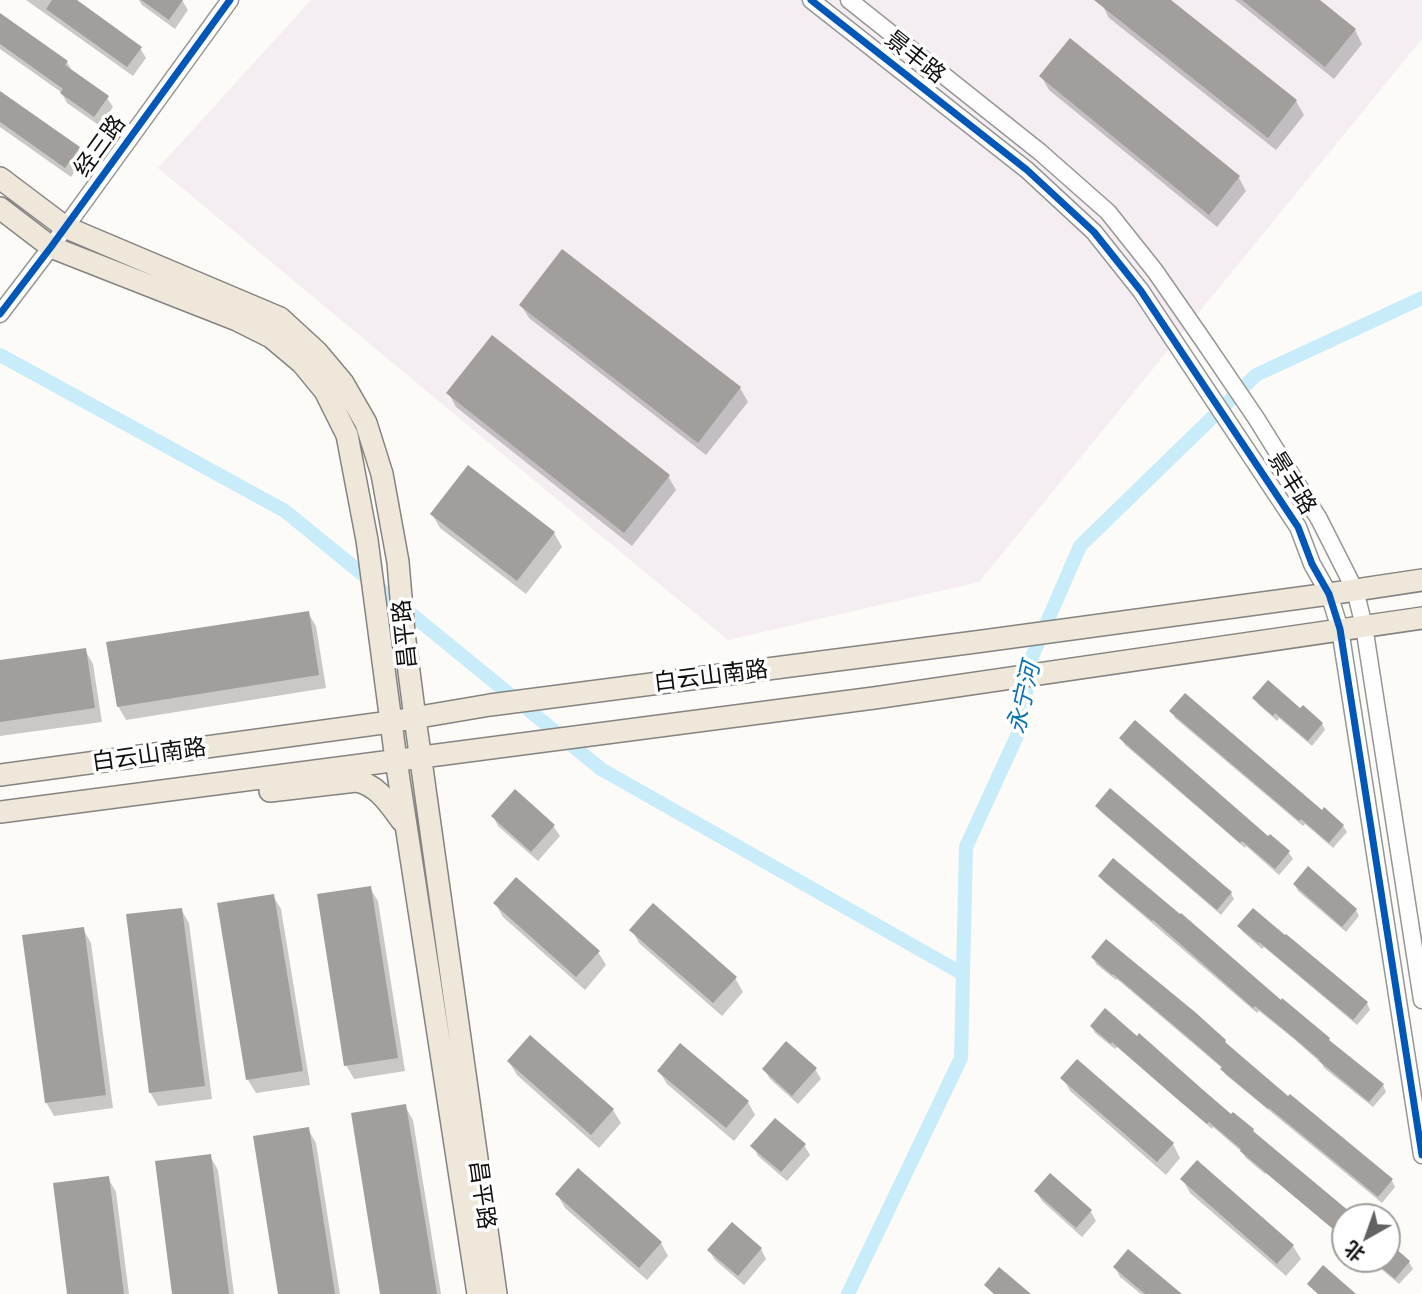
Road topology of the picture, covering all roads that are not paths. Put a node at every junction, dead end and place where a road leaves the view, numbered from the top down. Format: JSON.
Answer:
{"nodes":[{"id":1,"x":230,"y":0,"type":"edge"},
{"id":2,"x":811,"y":0,"type":"edge"},
{"id":3,"x":849,"y":0,"type":"edge"},
{"id":4,"x":0,"y":178,"type":"edge"},
{"id":5,"x":0,"y":208,"type":"edge"},
{"id":6,"x":65,"y":227,"type":"junction"},
{"id":7,"x":51,"y":247,"type":"junction"},
{"id":8,"x":3,"y":309,"type":"edge"},
{"id":9,"x":1422,"y":580,"type":"edge"},
{"id":10,"x":1355,"y":590,"type":"junction"},
{"id":11,"x":1329,"y":594,"type":"junction"},
{"id":12,"x":1422,"y":618,"type":"edge"},
{"id":13,"x":1364,"y":626,"type":"junction"},
{"id":14,"x":1340,"y":629,"type":"junction"},
{"id":15,"x":415,"y":718,"type":"junction"},
{"id":16,"x":390,"y":722,"type":"junction"},
{"id":17,"x":421,"y":757,"type":"junction"},
{"id":18,"x":396,"y":760,"type":"junction"},
{"id":19,"x":0,"y":775,"type":"edge"},
{"id":20,"x":199,"y":786,"type":"junction"},
{"id":21,"x":0,"y":812,"type":"edge"},
{"id":22,"x":406,"y":827,"type":"junction"},
{"id":23,"x":1422,"y":1000,"type":"edge"},
{"id":24,"x":1422,"y":1155,"type":"edge"},
{"id":25,"x":478,"y":1294,"type":"edge"},
{"id":26,"x":496,"y":1294,"type":"edge"}],
"edges":[{"from":1,"to":6,"type":"street","name":"经三路"},
{"from":2,"to":11,"type":"street","name":"景丰路"},
{"from":3,"to":10,"type":"street","name":"景丰路"},
{"from":4,"to":6,"type":"main road","name":"昌平路"},
{"from":5,"to":7,"type":"main road","name":"昌平路"},
{"from":6,"to":7,"type":"street","name":"经三路"},
{"from":6,"to":15,"type":"main road","name":"昌平路"},
{"from":7,"to":8,"type":"street","name":"经三路"},
{"from":7,"to":16,"type":"main road","name":"昌平路"},
{"from":9,"to":10,"type":"main road","name":"白云山南路"},
{"from":10,"to":11,"type":"main road","name":"白云山南路"},
{"from":10,"to":13,"type":"street","name":"景丰路"},
{"from":11,"to":14,"type":"street","name":"景丰路"},
{"from":11,"to":15,"type":"main road","name":"白云山南路"},
{"from":12,"to":13,"type":"main road","name":"白云山南路"},
{"from":13,"to":14,"type":"main road","name":"白云山南路"},
{"from":13,"to":23,"type":"street","name":"景丰路"},
{"from":14,"to":17,"type":"main road","name":"白云山南路"},
{"from":14,"to":24,"type":"street","name":"景丰路"},
{"from":15,"to":16,"type":"main road","name":"白云山南路"},
{"from":15,"to":17,"type":"main road","name":"昌平路"},
{"from":16,"to":18,"type":"main road","name":"昌平路"},
{"from":16,"to":19,"type":"main road","name":"白云山南路"},
{"from":17,"to":18,"type":"main road","name":"白云山南路"},
{"from":17,"to":26,"type":"main road","name":"昌平路"},
{"from":18,"to":20,"type":"main road","name":"白云山南路"},
{"from":18,"to":22,"type":"main road","name":"昌平路"},
{"from":20,"to":21,"type":"main road","name":"白云山南路"},
{"from":20,"to":22,"type":"main road"},
{"from":22,"to":25,"type":"main road","name":"昌平路"}]}
